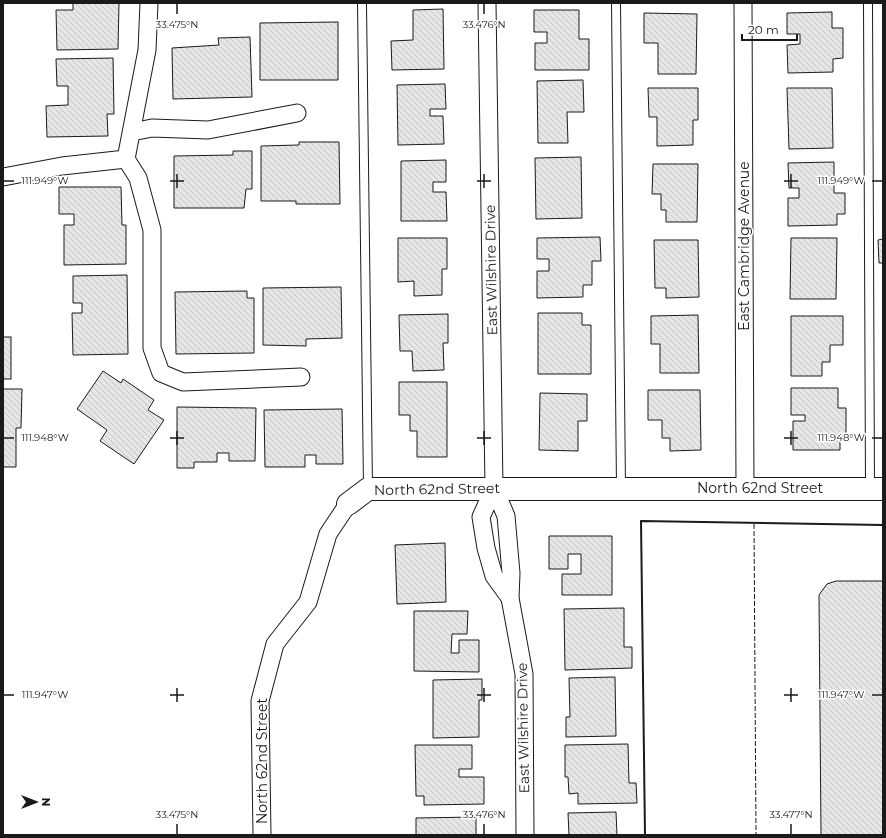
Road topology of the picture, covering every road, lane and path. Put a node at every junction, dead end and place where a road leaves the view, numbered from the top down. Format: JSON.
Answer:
{"nodes":[{"id":1,"x":149,"y":3,"type":"edge"},
{"id":2,"x":362,"y":3,"type":"edge"},
{"id":3,"x":487,"y":3,"type":"edge"},
{"id":4,"x":616,"y":3,"type":"edge"},
{"id":5,"x":742,"y":3,"type":"edge"},
{"id":6,"x":868,"y":3,"type":"edge"},
{"id":7,"x":297,"y":113,"type":"dead end"},
{"id":8,"x":132,"y":132,"type":"junction"},
{"id":9,"x":126,"y":159,"type":"junction"},
{"id":10,"x":3,"y":177,"type":"edge"},
{"id":11,"x":301,"y":377,"type":"dead end"},
{"id":12,"x":494,"y":488,"type":"junction"},
{"id":13,"x":621,"y":488,"type":"junction"},
{"id":14,"x":745,"y":488,"type":"junction"},
{"id":15,"x":368,"y":489,"type":"junction"},
{"id":16,"x":877,"y":489,"type":"edge"},
{"id":17,"x":348,"y":504,"type":"joint"},
{"id":18,"x":510,"y":598,"type":"junction"},
{"id":19,"x":262,"y":835,"type":"edge"},
{"id":20,"x":525,"y":835,"type":"edge"}],
"edges":[{"from":1,"to":8,"type":"street"},
{"from":2,"to":15,"type":"lane"},
{"from":3,"to":12,"type":"street","name":"East Wilshire Drive"},
{"from":4,"to":13,"type":"lane"},
{"from":5,"to":14,"type":"street","name":"East Cambridge Avenue"},
{"from":6,"to":16,"type":"lane"},
{"from":7,"to":8,"type":"street"},
{"from":8,"to":9,"type":"street"},
{"from":9,"to":10,"type":"street"},
{"from":9,"to":11,"type":"street"},
{"from":12,"to":13,"type":"street","name":"North 62nd Street"},
{"from":12,"to":15,"type":"street","name":"North 62nd Street"},
{"from":12,"to":18,"type":"street","name":"East Wilshire Drive"},
{"from":12,"to":18,"type":"street","name":"East Wilshire Drive"},
{"from":13,"to":14,"type":"street","name":"North 62nd Street"},
{"from":14,"to":16,"type":"street","name":"North 62nd Street"},
{"from":15,"to":17,"type":"street","name":"North 62nd Street"},
{"from":17,"to":19,"type":"street","name":"North 62nd Street"},
{"from":18,"to":20,"type":"street","name":"East Wilshire Drive"}]}
